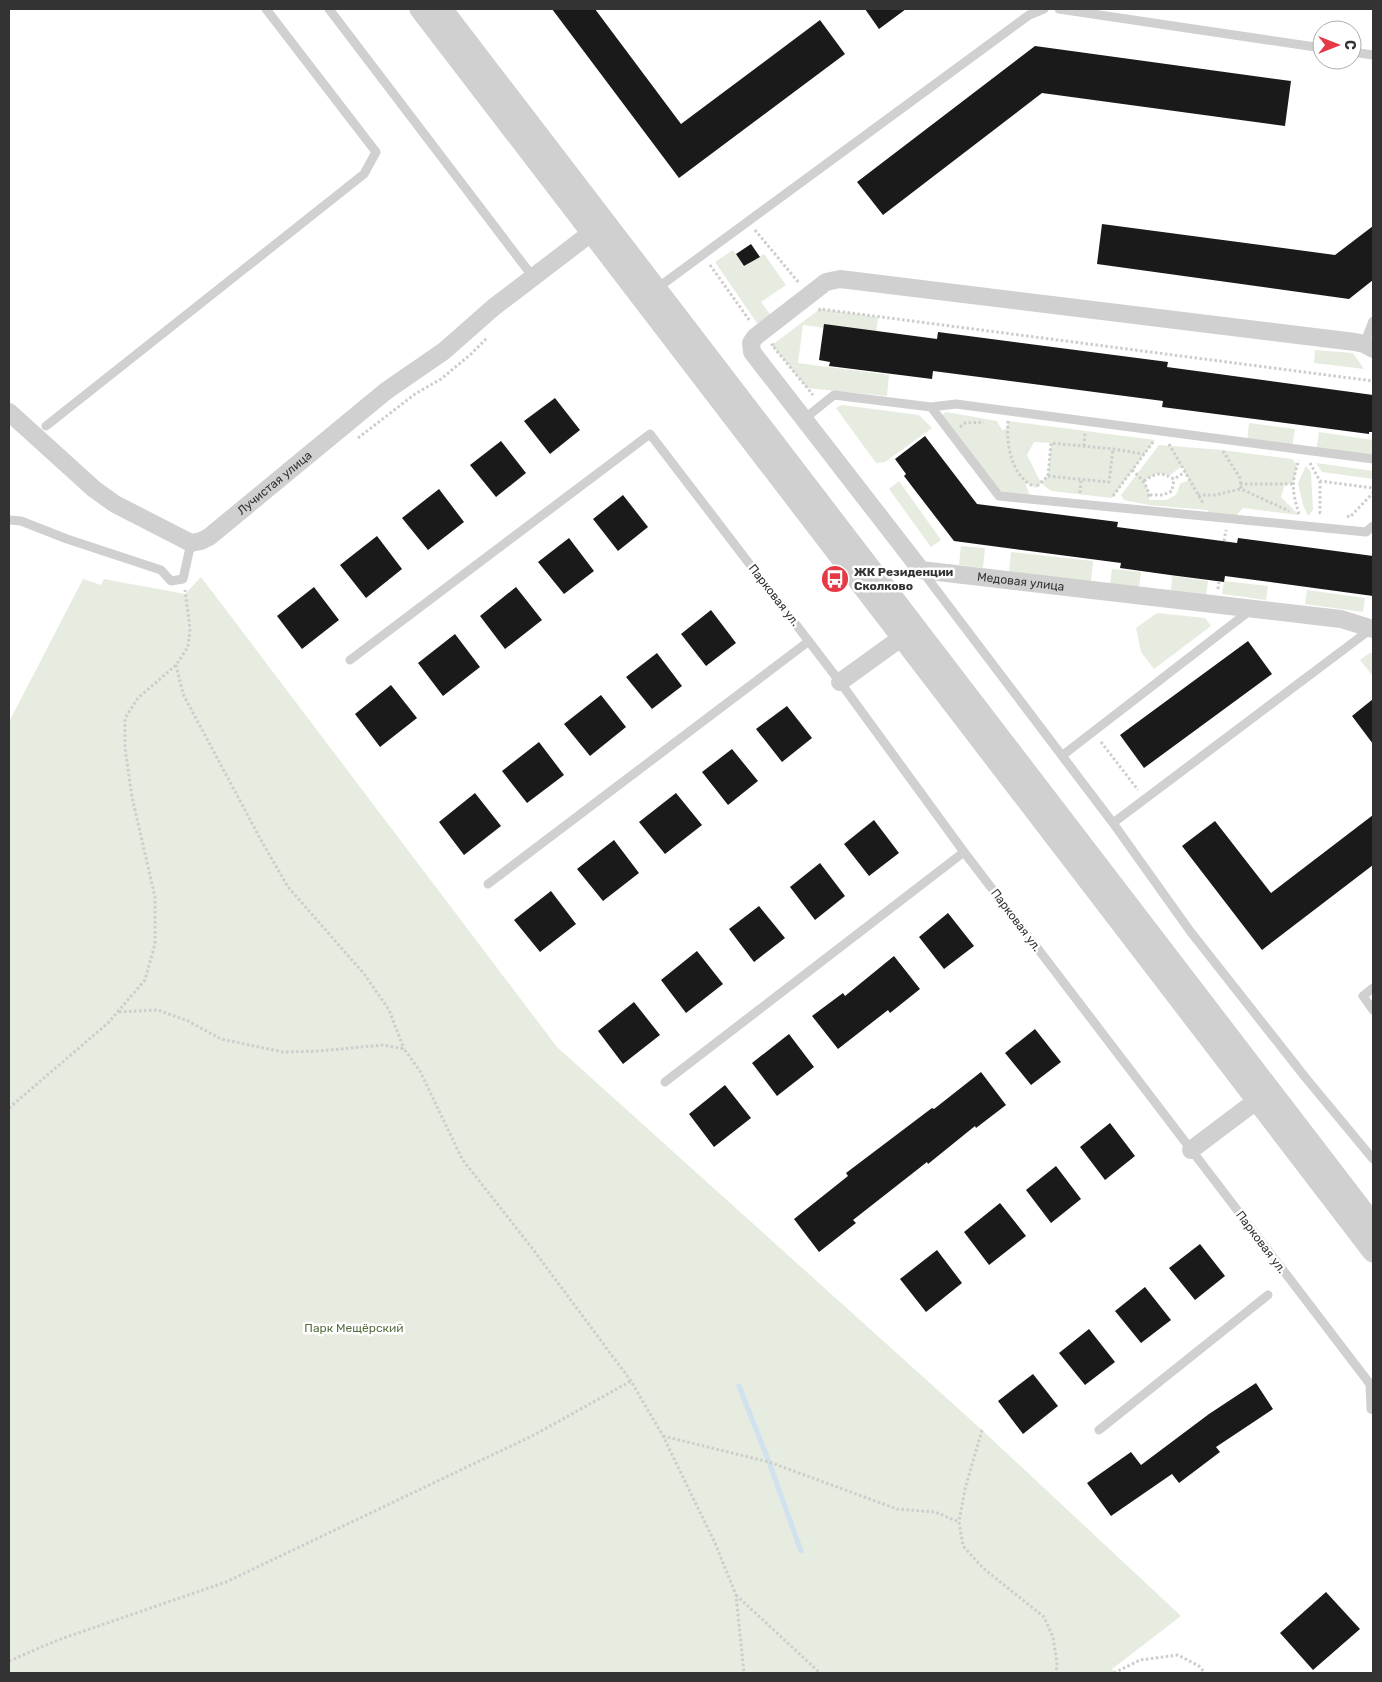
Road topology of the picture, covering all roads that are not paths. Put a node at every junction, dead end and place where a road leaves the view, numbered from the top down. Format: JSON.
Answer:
{"nodes":[{"id":1,"x":266,"y":9,"type":"edge"},
{"id":2,"x":329,"y":9,"type":"edge"},
{"id":3,"x":420,"y":9,"type":"edge"},
{"id":4,"x":442,"y":9,"type":"edge"},
{"id":5,"x":1044,"y":9,"type":"edge"},
{"id":6,"x":1059,"y":9,"type":"edge"},
{"id":7,"x":1312,"y":47,"type":"edge"},
{"id":8,"x":591,"y":233,"type":"junction"},
{"id":9,"x":533,"y":277,"type":"junction"},
{"id":10,"x":656,"y":289,"type":"junction"},
{"id":11,"x":1373,"y":321,"type":"edge"},
{"id":12,"x":1369,"y":346,"type":"edge"},
{"id":13,"x":931,"y":407,"type":"junction"},
{"id":14,"x":9,"y":412,"type":"edge"},
{"id":15,"x":804,"y":419,"type":"junction"},
{"id":16,"x":46,"y":426,"type":"dead end"},
{"id":17,"x":1373,"y":459,"type":"edge"},
{"id":18,"x":9,"y":520,"type":"edge"},
{"id":19,"x":1373,"y":526,"type":"edge"},
{"id":20,"x":192,"y":543,"type":"junction"},
{"id":21,"x":921,"y":570,"type":"junction"},
{"id":22,"x":1252,"y":609,"type":"junction"},
{"id":23,"x":1372,"y":629,"type":"edge"},
{"id":24,"x":901,"y":638,"type":"junction"},
{"id":25,"x":809,"y":641,"type":"junction"},
{"id":26,"x":350,"y":660,"type":"dead end"},
{"id":27,"x":840,"y":682,"type":"junction"},
{"id":28,"x":1063,"y":755,"type":"junction"},
{"id":29,"x":1113,"y":823,"type":"junction"},
{"id":30,"x":964,"y":852,"type":"junction"},
{"id":31,"x":488,"y":884,"type":"dead end"},
{"id":32,"x":1373,"y":988,"type":"edge"},
{"id":33,"x":1373,"y":1010,"type":"edge"},
{"id":34,"x":666,"y":1082,"type":"dead end"},
{"id":35,"x":1256,"y":1101,"type":"junction"},
{"id":36,"x":1191,"y":1150,"type":"junction"},
{"id":37,"x":1373,"y":1160,"type":"edge"},
{"id":38,"x":1373,"y":1224,"type":"edge"},
{"id":39,"x":1373,"y":1252,"type":"edge"},
{"id":40,"x":1268,"y":1295,"type":"dead end"},
{"id":41,"x":1372,"y":1410,"type":"edge"},
{"id":42,"x":1100,"y":1430,"type":"dead end"}],
"edges":[{"from":1,"to":16,"type":"lane"},
{"from":2,"to":9,"type":"lane"},
{"from":3,"to":8,"type":"street"},
{"from":4,"to":10,"type":"street"},
{"from":5,"to":10,"type":"lane"},
{"from":6,"to":7,"type":"lane"},
{"from":8,"to":9,"type":"street","name":"Лучистая улица"},
{"from":8,"to":24,"type":"street"},
{"from":9,"to":20,"type":"street","name":"Лучистая улица"},
{"from":10,"to":38,"type":"street"},
{"from":11,"to":12,"type":"lane"},
{"from":12,"to":15,"type":"street"},
{"from":13,"to":15,"type":"lane"},
{"from":13,"to":17,"type":"lane"},
{"from":13,"to":19,"type":"lane"},
{"from":14,"to":20,"type":"street"},
{"from":15,"to":21,"type":"street"},
{"from":18,"to":20,"type":"lane"},
{"from":21,"to":22,"type":"street","name":"Медовая улица"},
{"from":21,"to":28,"type":"lane"},
{"from":22,"to":23,"type":"street","name":"Медовая улица"},
{"from":22,"to":28,"type":"lane"},
{"from":23,"to":29,"type":"lane"},
{"from":24,"to":27,"type":"street"},
{"from":24,"to":35,"type":"street"},
{"from":25,"to":26,"type":"lane","name":"Парковая ул."},
{"from":25,"to":27,"type":"lane","name":"Парковая ул."},
{"from":25,"to":31,"type":"lane"},
{"from":27,"to":30,"type":"lane","name":"Парковая ул."},
{"from":28,"to":29,"type":"lane"},
{"from":29,"to":37,"type":"lane"},
{"from":30,"to":34,"type":"lane"},
{"from":30,"to":36,"type":"lane","name":"Парковая ул."},
{"from":32,"to":33,"type":"lane"},
{"from":35,"to":36,"type":"street"},
{"from":35,"to":39,"type":"street"},
{"from":36,"to":41,"type":"lane","name":"Парковая ул."},
{"from":40,"to":42,"type":"lane"}]}
